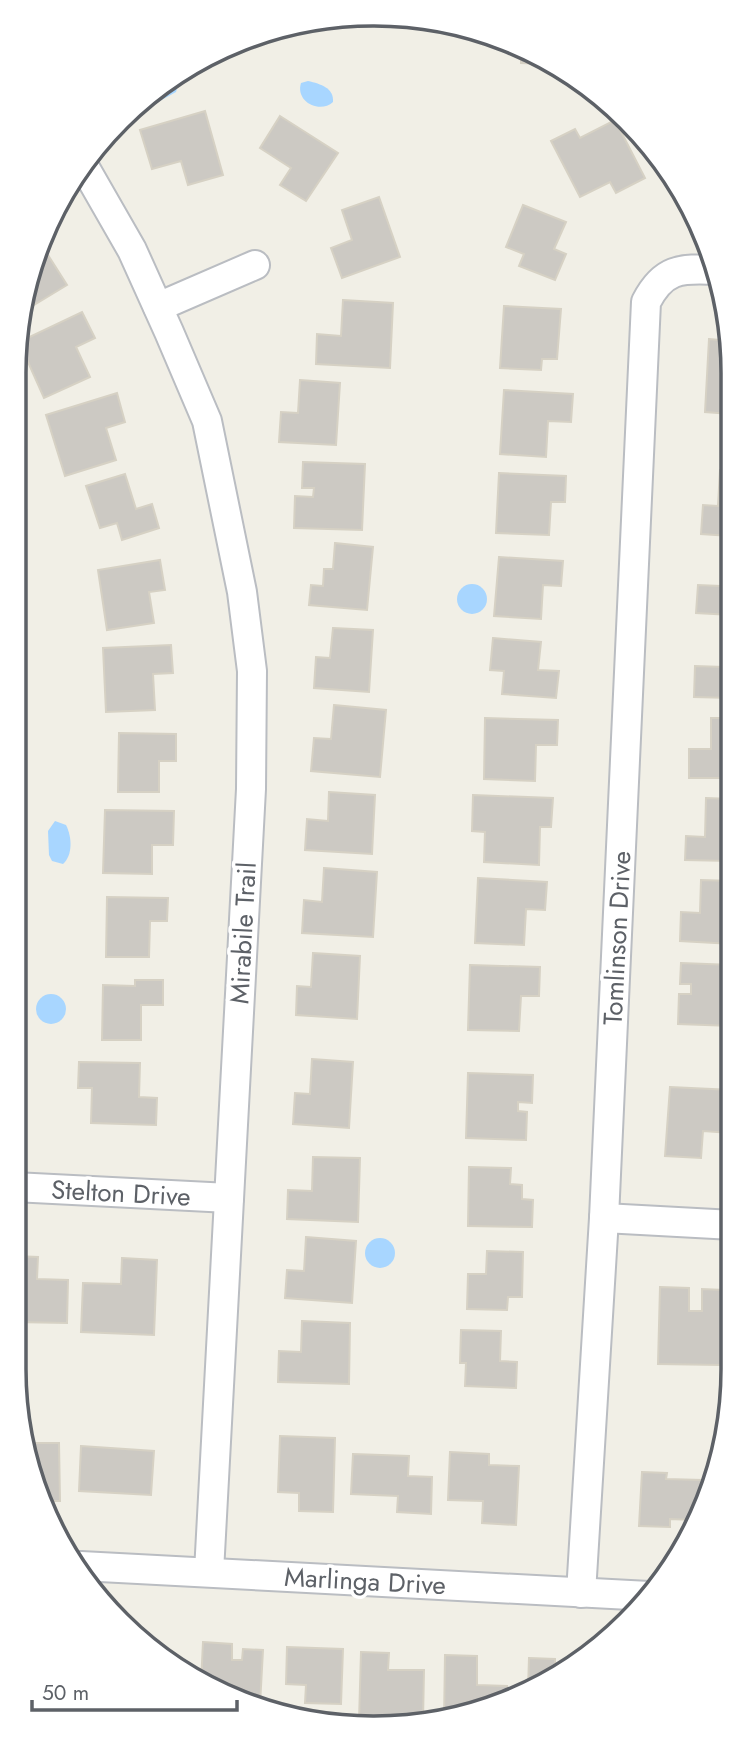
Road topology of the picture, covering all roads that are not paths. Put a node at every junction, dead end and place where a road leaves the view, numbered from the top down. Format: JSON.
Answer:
{"nodes":[{"id":1,"x":89,"y":175,"type":"edge"},
{"id":2,"x":255,"y":265,"type":"dead end"},
{"id":3,"x":705,"y":270,"type":"edge"},
{"id":4,"x":158,"y":307,"type":"junction"},
{"id":5,"x":26,"y":1188,"type":"edge"},
{"id":6,"x":229,"y":1198,"type":"junction"},
{"id":7,"x":604,"y":1218,"type":"junction"},
{"id":8,"x":721,"y":1224,"type":"edge"},
{"id":9,"x":89,"y":1566,"type":"edge"},
{"id":10,"x":209,"y":1572,"type":"junction"},
{"id":11,"x":581,"y":1593,"type":"junction"},
{"id":12,"x":636,"y":1596,"type":"edge"}],
"edges":[{"from":1,"to":4,"type":"street","name":"Mirabile Trail"},
{"from":2,"to":4,"type":"street"},
{"from":3,"to":7,"type":"street","name":"Tomlinson Drive"},
{"from":4,"to":6,"type":"street","name":"Mirabile Trail"},
{"from":5,"to":6,"type":"street","name":"Stelton Drive"},
{"from":6,"to":10,"type":"street","name":"Mirabile Trail"},
{"from":7,"to":8,"type":"street"},
{"from":7,"to":11,"type":"street","name":"Tomlinson Drive"},
{"from":9,"to":10,"type":"street","name":"Marlinga Drive"},
{"from":10,"to":11,"type":"street","name":"Marlinga Drive"},
{"from":11,"to":12,"type":"street","name":"Marlinga Drive"}]}
